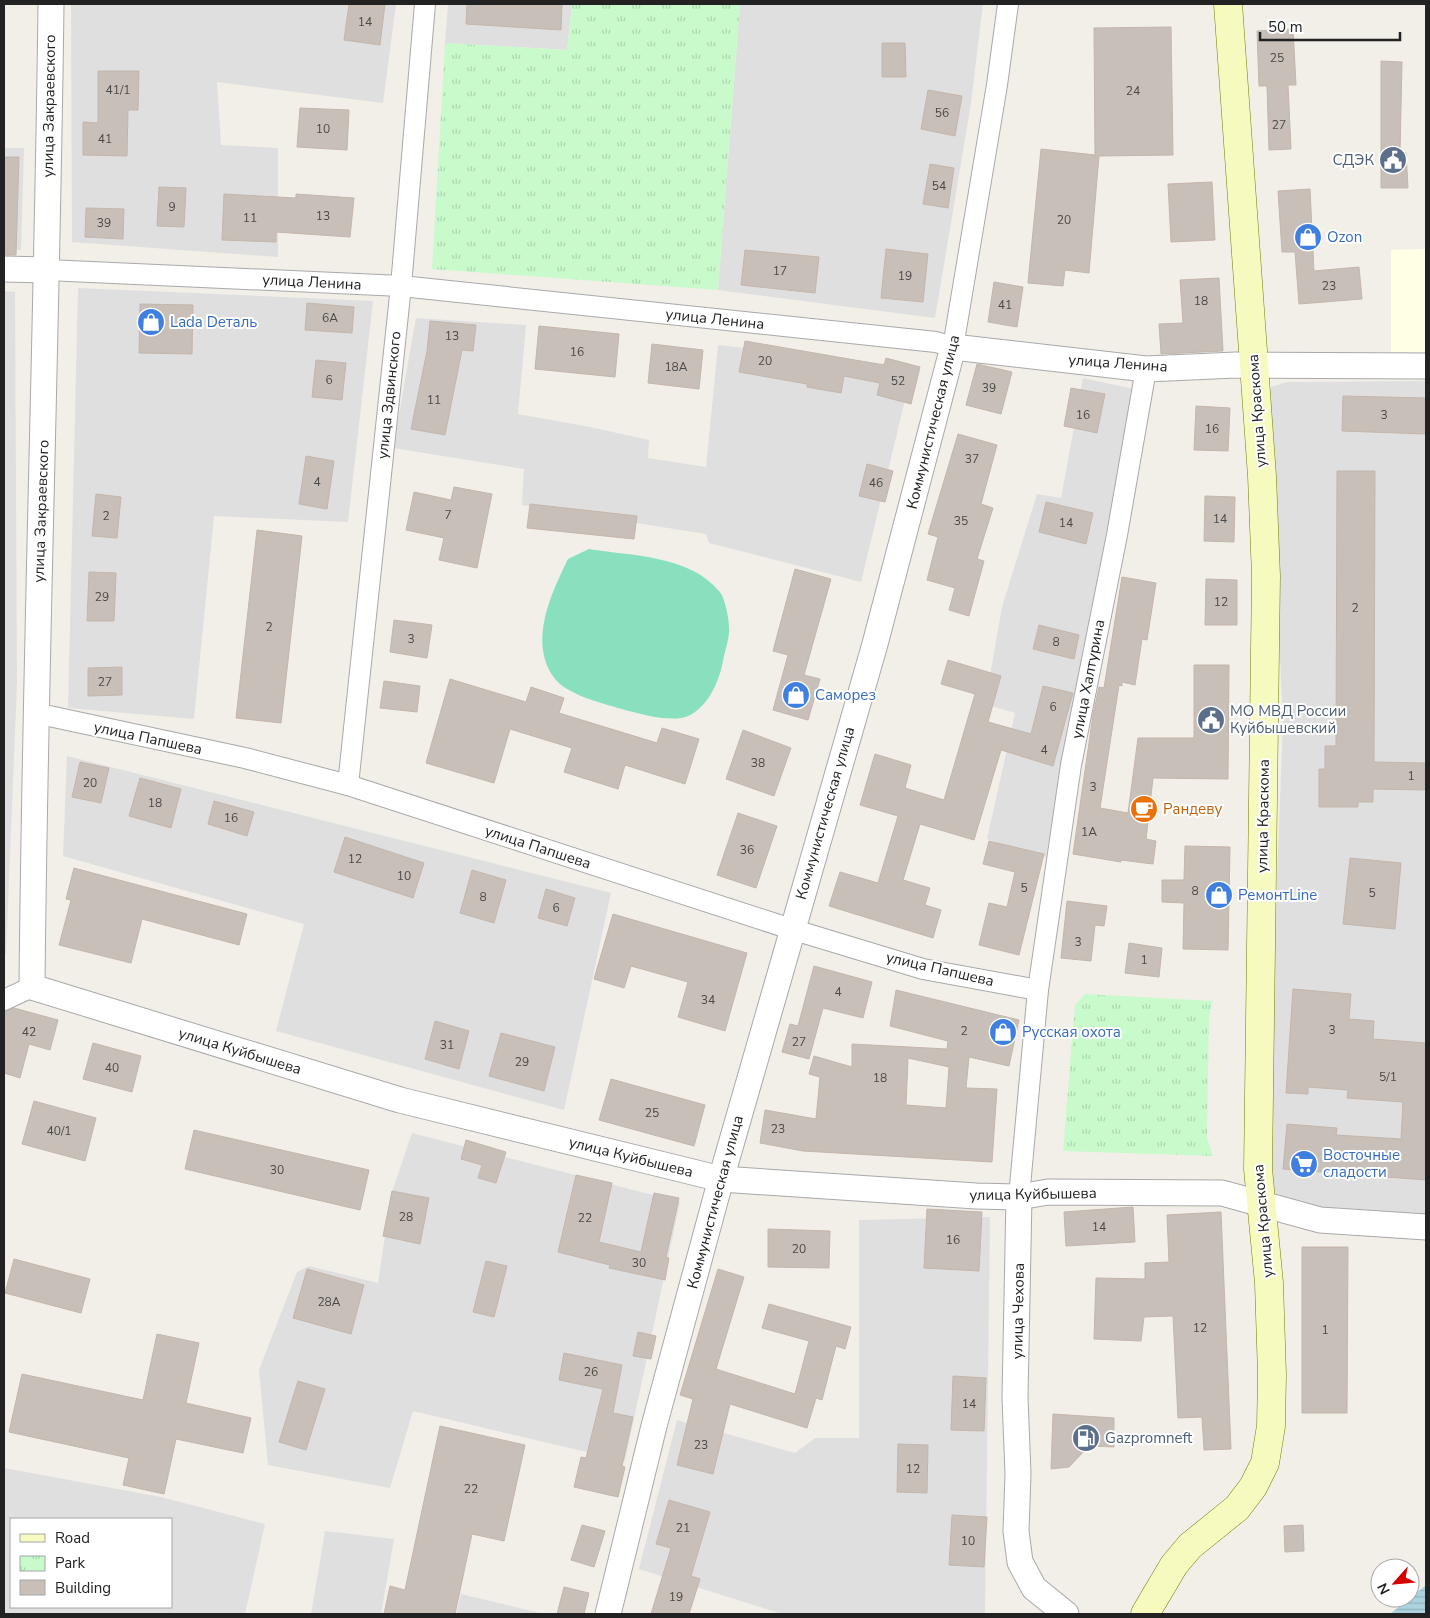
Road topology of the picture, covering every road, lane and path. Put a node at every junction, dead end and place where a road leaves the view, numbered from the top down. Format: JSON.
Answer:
{"nodes":[{"id":1,"x":51,"y":4,"type":"edge"},
{"id":2,"x":426,"y":4,"type":"edge"},
{"id":3,"x":1008,"y":4,"type":"edge"},
{"id":4,"x":1228,"y":4,"type":"edge"},
{"id":5,"x":4,"y":269,"type":"edge"},
{"id":6,"x":48,"y":270,"type":"junction"},
{"id":7,"x":401,"y":286,"type":"junction"},
{"id":8,"x":953,"y":347,"type":"junction"},
{"id":9,"x":1254,"y":366,"type":"junction"},
{"id":10,"x":1426,"y":366,"type":"edge"},
{"id":11,"x":1146,"y":369,"type":"junction"},
{"id":12,"x":35,"y":714,"type":"junction"},
{"id":13,"x":348,"y":785,"type":"junction"},
{"id":14,"x":791,"y":929,"type":"junction"},
{"id":15,"x":32,"y":987,"type":"junction"},
{"id":16,"x":1038,"y":990,"type":"junction"},
{"id":17,"x":4,"y":1000,"type":"edge"},
{"id":18,"x":721,"y":1179,"type":"junction"},
{"id":19,"x":1019,"y":1197,"type":"junction"},
{"id":20,"x":1262,"y":1204,"type":"junction"},
{"id":21,"x":1426,"y":1227,"type":"edge"},
{"id":22,"x":608,"y":1614,"type":"edge"},
{"id":23,"x":1066,"y":1614,"type":"edge"},
{"id":24,"x":1145,"y":1614,"type":"edge"}],
"edges":[{"from":1,"to":6,"type":"street","name":"улица Закраевского"},
{"from":2,"to":7,"type":"street","name":"улица Здвинского"},
{"from":3,"to":8,"type":"street","name":"Коммунистическая улица"},
{"from":4,"to":9,"type":"main road","name":"улица Краскома"},
{"from":5,"to":6,"type":"street","name":"улица Ленина"},
{"from":6,"to":7,"type":"street","name":"улица Ленина"},
{"from":6,"to":12,"type":"street","name":"улица Закраевского"},
{"from":7,"to":8,"type":"street","name":"улица Ленина"},
{"from":7,"to":13,"type":"street","name":"улица Здвинского"},
{"from":8,"to":11,"type":"street","name":"улица Ленина"},
{"from":8,"to":14,"type":"street","name":"Коммунистическая улица"},
{"from":9,"to":10,"type":"street","name":"улица Ленина"},
{"from":9,"to":11,"type":"street","name":"улица Ленина"},
{"from":9,"to":20,"type":"main road","name":"улица Краскома"},
{"from":11,"to":16,"type":"street","name":"улица Халтурина"},
{"from":12,"to":13,"type":"street","name":"улица Папшева"},
{"from":12,"to":15,"type":"street","name":"улица Закраевского"},
{"from":13,"to":14,"type":"street","name":"улица Папшева"},
{"from":14,"to":16,"type":"street","name":"улица Папшева"},
{"from":14,"to":18,"type":"street","name":"Коммунистическая улица"},
{"from":15,"to":17,"type":"street"},
{"from":15,"to":18,"type":"street","name":"улица Куйбышева"},
{"from":16,"to":19,"type":"street","name":"улица Чехова"},
{"from":18,"to":19,"type":"street","name":"улица Куйбышева"},
{"from":18,"to":22,"type":"street","name":"Коммунистическая улица"},
{"from":19,"to":20,"type":"street","name":"улица Куйбышева"},
{"from":19,"to":23,"type":"street","name":"улица Чехова"},
{"from":20,"to":21,"type":"street","name":"улица Куйбышева"},
{"from":20,"to":24,"type":"main road","name":"улица Краскома"}]}
